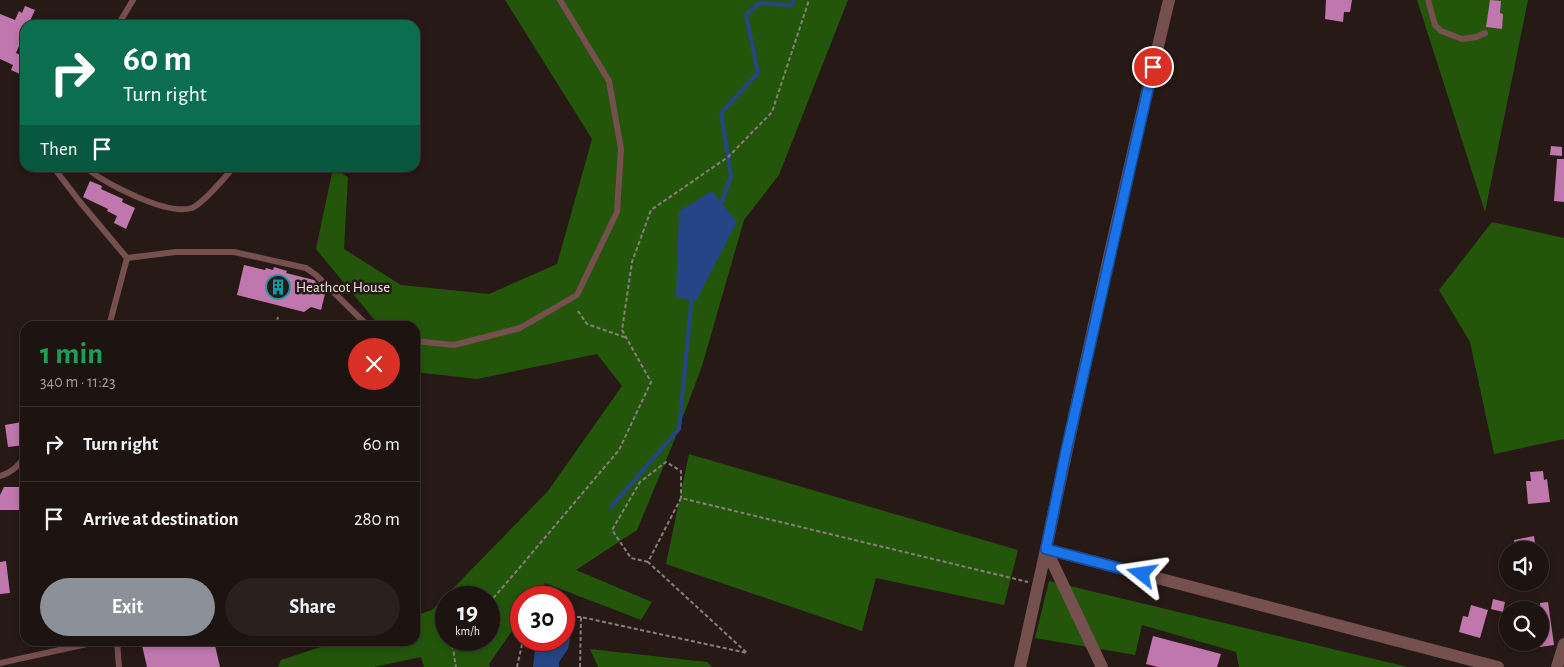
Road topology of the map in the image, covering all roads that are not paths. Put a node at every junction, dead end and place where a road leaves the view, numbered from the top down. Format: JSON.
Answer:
{"nodes":[{"id":1,"x":134,"y":0,"type":"edge"},
{"id":2,"x":560,"y":0,"type":"edge"},
{"id":3,"x":1169,"y":0,"type":"edge"},
{"id":4,"x":1428,"y":0,"type":"edge"},
{"id":5,"x":121,"y":20,"type":"edge"},
{"id":6,"x":1485,"y":33,"type":"dead end"},
{"id":7,"x":57,"y":172,"type":"edge"},
{"id":8,"x":91,"y":172,"type":"edge"},
{"id":9,"x":229,"y":172,"type":"edge"},
{"id":10,"x":127,"y":258,"type":"junction"},
{"id":11,"x":110,"y":321,"type":"edge"},
{"id":12,"x":363,"y":321,"type":"edge"},
{"id":13,"x":420,"y":342,"type":"edge"},
{"id":14,"x":20,"y":465,"type":"edge"},
{"id":15,"x":0,"y":476,"type":"edge"},
{"id":16,"x":1046,"y":549,"type":"junction"},
{"id":17,"x":1564,"y":644,"type":"edge"},
{"id":18,"x":78,"y":646,"type":"edge"},
{"id":19,"x":117,"y":646,"type":"edge"},
{"id":20,"x":0,"y":663,"type":"edge"},
{"id":21,"x":119,"y":667,"type":"edge"},
{"id":22,"x":1020,"y":667,"type":"edge"},
{"id":23,"x":1102,"y":667,"type":"edge"},
{"id":24,"x":1498,"y":667,"type":"edge"},
{"id":25,"x":1557,"y":667,"type":"edge"}],
"edges":[{"from":1,"to":5,"type":"lane"},
{"from":2,"to":13,"type":"lane"},
{"from":3,"to":16,"type":"street"},
{"from":4,"to":6,"type":"lane"},
{"from":7,"to":10,"type":"lane"},
{"from":8,"to":9,"type":"lane"},
{"from":10,"to":11,"type":"lane"},
{"from":10,"to":12,"type":"lane"},
{"from":14,"to":15,"type":"lane"},
{"from":16,"to":22,"type":"street"},
{"from":16,"to":23,"type":"street"},
{"from":16,"to":24,"type":"street"},
{"from":17,"to":25,"type":"street"},
{"from":18,"to":20,"type":"lane"},
{"from":19,"to":21,"type":"lane"}]}
